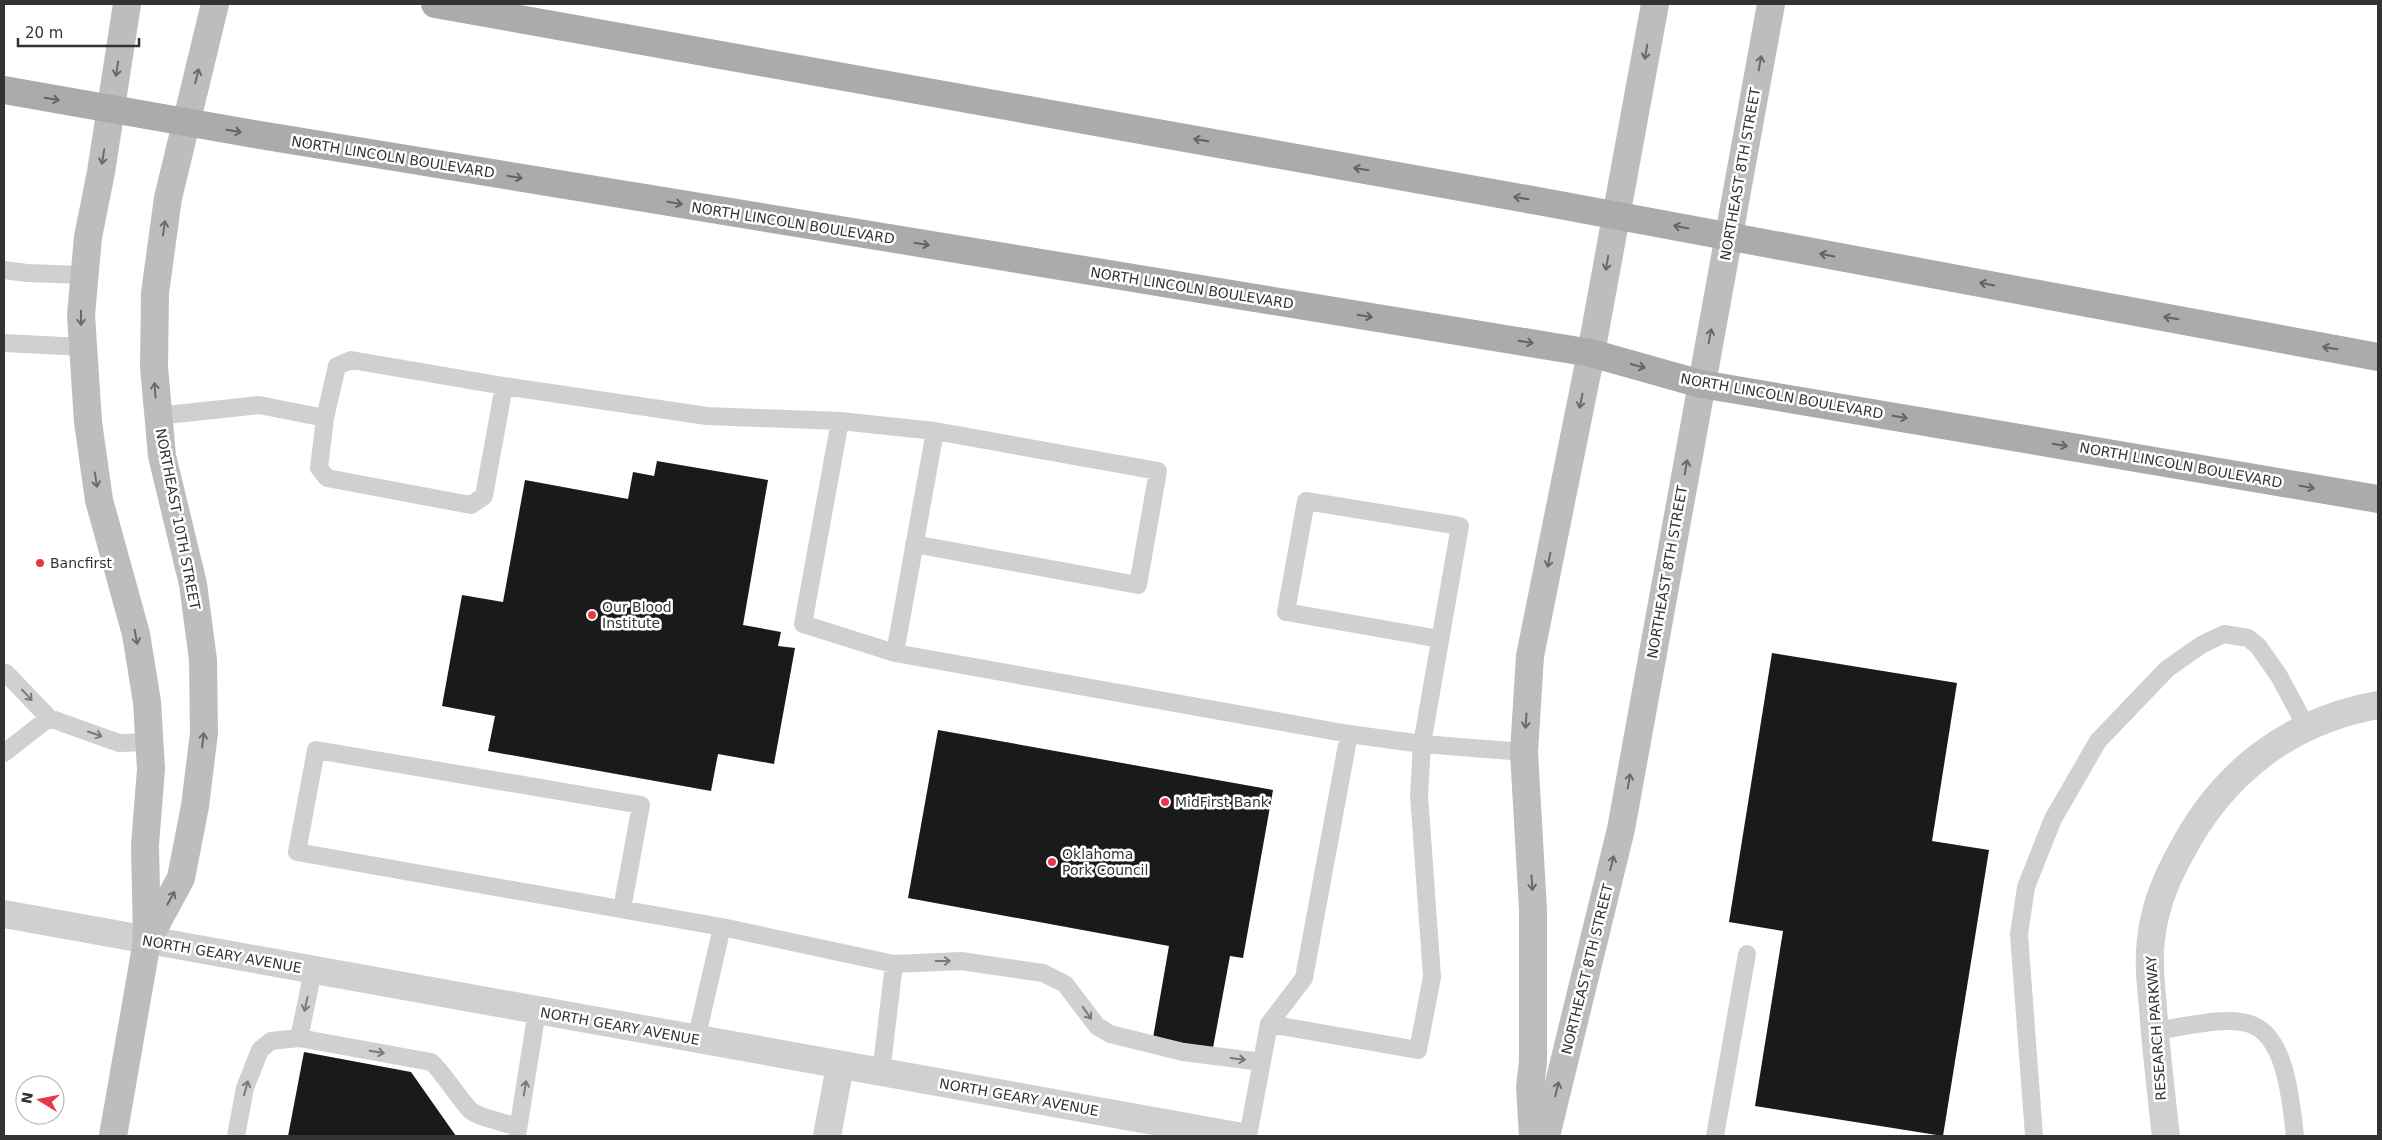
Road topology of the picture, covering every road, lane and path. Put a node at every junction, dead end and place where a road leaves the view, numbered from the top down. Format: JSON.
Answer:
{"nodes":[{"id":1,"x":127,"y":4,"type":"edge"},
{"id":2,"x":216,"y":4,"type":"edge"},
{"id":3,"x":435,"y":4,"type":"edge"},
{"id":4,"x":1655,"y":4,"type":"edge"},
{"id":5,"x":1771,"y":4,"type":"edge"},
{"id":6,"x":4,"y":90,"type":"edge"},
{"id":7,"x":111,"y":109,"type":"junction"},
{"id":8,"x":186,"y":123,"type":"junction"},
{"id":9,"x":1616,"y":215,"type":"junction"},
{"id":10,"x":1729,"y":236,"type":"junction"},
{"id":11,"x":4,"y":270,"type":"edge"},
{"id":12,"x":85,"y":276,"type":"junction"},
{"id":13,"x":11,"y":344,"type":"edge"},
{"id":14,"x":83,"y":346,"type":"junction"},
{"id":15,"x":1591,"y":353,"type":"junction"},
{"id":16,"x":2378,"y":357,"type":"edge"},
{"id":17,"x":1701,"y":384,"type":"junction"},
{"id":18,"x":504,"y":386,"type":"junction"},
{"id":19,"x":157,"y":416,"type":"junction"},
{"id":20,"x":325,"y":418,"type":"junction"},
{"id":21,"x":840,"y":421,"type":"junction"},
{"id":22,"x":935,"y":431,"type":"junction"},
{"id":23,"x":2378,"y":499,"type":"edge"},
{"id":24,"x":914,"y":544,"type":"junction"},
{"id":25,"x":1440,"y":639,"type":"junction"},
{"id":26,"x":895,"y":653,"type":"junction"},
{"id":27,"x":6,"y":673,"type":"dead end"},
{"id":28,"x":2378,"y":705,"type":"edge"},
{"id":29,"x":49,"y":718,"type":"junction"},
{"id":30,"x":2307,"y":728,"type":"junction"},
{"id":31,"x":1349,"y":734,"type":"junction"},
{"id":32,"x":149,"y":742,"type":"junction"},
{"id":33,"x":1422,"y":744,"type":"junction"},
{"id":34,"x":1524,"y":752,"type":"junction"},
{"id":35,"x":4,"y":753,"type":"edge"},
{"id":36,"x":622,"y":909,"type":"junction"},
{"id":37,"x":4,"y":914,"type":"edge"},
{"id":38,"x":722,"y":927,"type":"junction"},
{"id":39,"x":147,"y":941,"type":"junction"},
{"id":40,"x":1747,"y":954,"type":"dead end"},
{"id":41,"x":894,"y":964,"type":"junction"},
{"id":42,"x":313,"y":971,"type":"junction"},
{"id":43,"x":538,"y":1011,"type":"junction"},
{"id":44,"x":1269,"y":1024,"type":"junction"},
{"id":45,"x":2154,"y":1031,"type":"junction"},
{"id":46,"x":299,"y":1038,"type":"junction"},
{"id":47,"x":696,"y":1040,"type":"junction"},
{"id":48,"x":1262,"y":1062,"type":"junction"},
{"id":49,"x":840,"y":1066,"type":"junction"},
{"id":50,"x":882,"y":1073,"type":"junction"},
{"id":51,"x":518,"y":1132,"type":"edge"},
{"id":52,"x":114,"y":1136,"type":"edge"},
{"id":53,"x":236,"y":1136,"type":"edge"},
{"id":54,"x":827,"y":1136,"type":"edge"},
{"id":55,"x":1237,"y":1136,"type":"edge"},
{"id":56,"x":1248,"y":1136,"type":"edge"},
{"id":57,"x":1532,"y":1136,"type":"edge"},
{"id":58,"x":1546,"y":1136,"type":"edge"},
{"id":59,"x":1715,"y":1136,"type":"edge"},
{"id":60,"x":2034,"y":1136,"type":"edge"},
{"id":61,"x":2166,"y":1136,"type":"edge"},
{"id":62,"x":2295,"y":1136,"type":"edge"}],
"edges":[{"from":1,"to":7,"type":"main road","name":"NORTHEAST 10TH STREET","one_way":true},
{"from":8,"to":2,"type":"main road","name":"NORTHEAST 10TH STREET","one_way":true},
{"from":9,"to":3,"type":"main road","one_way":true},
{"from":4,"to":9,"type":"main road","one_way":true},
{"from":10,"to":5,"type":"main road","name":"NORTHEAST 8TH STREET","one_way":true},
{"from":6,"to":7,"type":"main road","name":"NORTH LINCOLN BOULEVARD","one_way":true},
{"from":7,"to":8,"type":"main road","name":"NORTH LINCOLN BOULEVARD"},
{"from":7,"to":12,"type":"main road","name":"NORTHEAST 10TH STREET","one_way":true},
{"from":8,"to":15,"type":"main road","name":"NORTH LINCOLN BOULEVARD","one_way":true},
{"from":19,"to":8,"type":"main road","name":"NORTHEAST 10TH STREET","one_way":true},
{"from":10,"to":9,"type":"main road","one_way":true},
{"from":9,"to":15,"type":"main road","one_way":true},
{"from":16,"to":10,"type":"main road","one_way":true},
{"from":17,"to":10,"type":"main road","name":"NORTHEAST 8TH STREET","one_way":true},
{"from":11,"to":12,"type":"lane"},
{"from":12,"to":14,"type":"main road","name":"NORTHEAST 10TH STREET","one_way":true},
{"from":13,"to":14,"type":"lane"},
{"from":14,"to":32,"type":"main road","name":"NORTHEAST 10TH STREET","one_way":true},
{"from":15,"to":17,"type":"main road","name":"NORTH LINCOLN BOULEVARD","one_way":true},
{"from":15,"to":34,"type":"main road","one_way":true},
{"from":17,"to":23,"type":"main road","name":"NORTH LINCOLN BOULEVARD","one_way":true},
{"from":58,"to":17,"type":"main road","name":"NORTHEAST 8TH STREET","one_way":true},
{"from":18,"to":20,"type":"lane"},
{"from":18,"to":20,"type":"lane"},
{"from":18,"to":21,"type":"lane"},
{"from":19,"to":20,"type":"lane"},
{"from":39,"to":19,"type":"main road","name":"NORTHEAST 10TH STREET","one_way":true},
{"from":21,"to":22,"type":"lane"},
{"from":21,"to":26,"type":"lane"},
{"from":22,"to":24,"type":"lane"},
{"from":22,"to":24,"type":"lane"},
{"from":24,"to":26,"type":"lane"},
{"from":25,"to":25,"type":"lane"},
{"from":25,"to":33,"type":"lane"},
{"from":26,"to":31,"type":"lane"},
{"from":27,"to":29,"type":"lane","one_way":true},
{"from":28,"to":30,"type":"street","name":"RESEARCH PARKWAY"},
{"from":29,"to":32,"type":"lane","one_way":true},
{"from":29,"to":35,"type":"lane"},
{"from":30,"to":45,"type":"street","name":"RESEARCH PARKWAY"},
{"from":30,"to":60,"type":"lane"},
{"from":31,"to":33,"type":"lane"},
{"from":31,"to":44,"type":"lane"},
{"from":32,"to":39,"type":"main road","name":"NORTHEAST 10TH STREET"},
{"from":33,"to":34,"type":"lane"},
{"from":33,"to":44,"type":"lane"},
{"from":34,"to":57,"type":"main road","one_way":true},
{"from":36,"to":36,"type":"lane"},
{"from":36,"to":38,"type":"lane"},
{"from":37,"to":39,"type":"street","name":"NORTH GEARY AVENUE"},
{"from":38,"to":41,"type":"lane"},
{"from":38,"to":47,"type":"lane"},
{"from":39,"to":42,"type":"street","name":"NORTH GEARY AVENUE"},
{"from":39,"to":52,"type":"main road","name":"NORTHEAST 10TH STREET"},
{"from":40,"to":59,"type":"lane"},
{"from":41,"to":48,"type":"lane","one_way":true},
{"from":41,"to":50,"type":"lane"},
{"from":42,"to":43,"type":"street","name":"NORTH GEARY AVENUE"},
{"from":42,"to":46,"type":"lane","one_way":true},
{"from":43,"to":47,"type":"street","name":"NORTH GEARY AVENUE"},
{"from":51,"to":43,"type":"lane","one_way":true},
{"from":44,"to":48,"type":"lane"},
{"from":45,"to":61,"type":"street","name":"RESEARCH PARKWAY"},
{"from":45,"to":62,"type":"lane"},
{"from":46,"to":51,"type":"lane","one_way":true},
{"from":53,"to":46,"type":"lane","one_way":true},
{"from":47,"to":49,"type":"street","name":"NORTH GEARY AVENUE"},
{"from":48,"to":56,"type":"lane"},
{"from":49,"to":50,"type":"street","name":"NORTH GEARY AVENUE"},
{"from":49,"to":54,"type":"street"},
{"from":50,"to":55,"type":"street","name":"NORTH GEARY AVENUE"}]}
